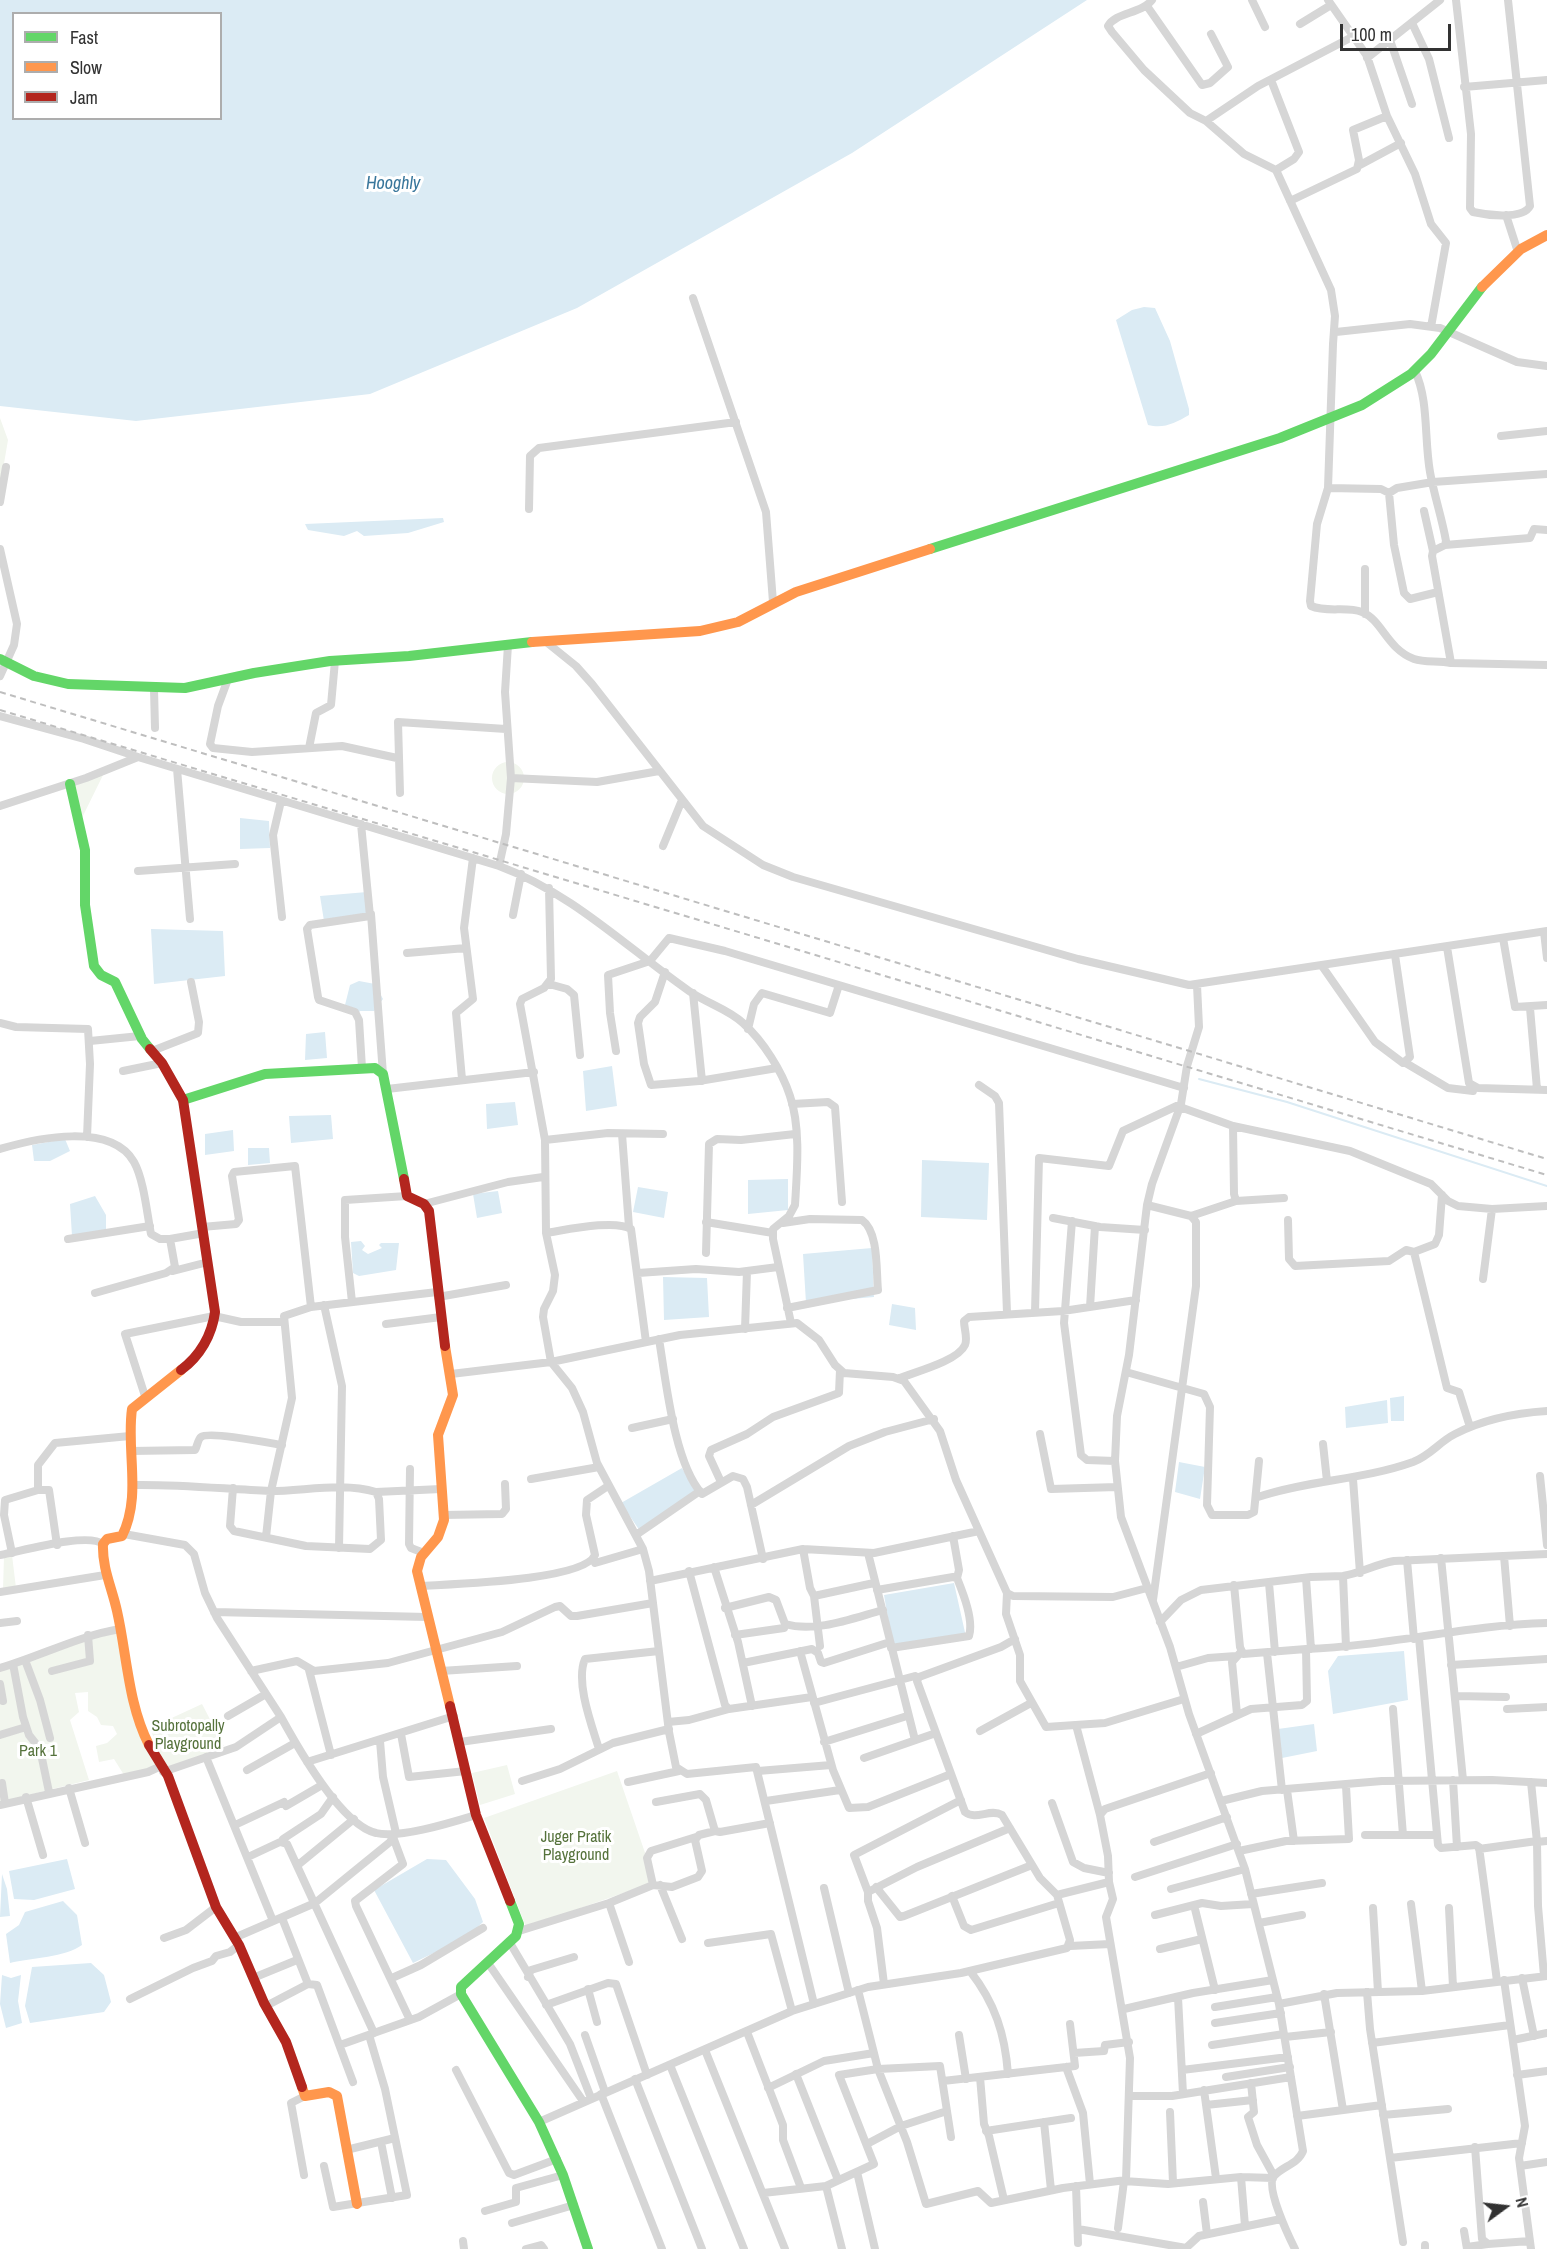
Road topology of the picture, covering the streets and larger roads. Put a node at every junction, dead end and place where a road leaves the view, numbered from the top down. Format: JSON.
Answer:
{"nodes":[{"id":1,"x":1252,"y":0,"type":"edge"},
{"id":2,"x":1440,"y":0,"type":"edge"},
{"id":3,"x":1456,"y":0,"type":"edge"},
{"id":4,"x":1508,"y":0,"type":"edge"},
{"id":5,"x":1330,"y":2,"type":"edge"},
{"id":6,"x":1150,"y":3,"type":"edge"},
{"id":7,"x":1412,"y":23,"type":"junction"},
{"id":8,"x":1300,"y":24,"type":"dead end"},
{"id":9,"x":1265,"y":27,"type":"dead end"},
{"id":10,"x":1211,"y":34,"type":"dead end"},
{"id":11,"x":1354,"y":36,"type":"junction"},
{"id":12,"x":1390,"y":40,"type":"junction"},
{"id":13,"x":1367,"y":58,"type":"junction"},
{"id":14,"x":1271,"y":80,"type":"junction"},
{"id":15,"x":1547,"y":80,"type":"edge"},
{"id":16,"x":1516,"y":83,"type":"junction"},
{"id":17,"x":1464,"y":87,"type":"junction"},
{"id":18,"x":1412,"y":104,"type":"dead end"},
{"id":19,"x":1387,"y":116,"type":"junction"},
{"id":20,"x":1206,"y":121,"type":"junction"},
{"id":21,"x":1449,"y":138,"type":"dead end"},
{"id":22,"x":1401,"y":143,"type":"junction"},
{"id":23,"x":1359,"y":165,"type":"junction"},
{"id":24,"x":1276,"y":170,"type":"junction"},
{"id":25,"x":1290,"y":201,"type":"junction"},
{"id":26,"x":1506,"y":215,"type":"junction"},
{"id":27,"x":1547,"y":236,"type":"edge"},
{"id":28,"x":1517,"y":249,"type":"junction"},
{"id":29,"x":693,"y":298,"type":"dead end"},
{"id":30,"x":1431,"y":327,"type":"junction"},
{"id":31,"x":1448,"y":331,"type":"junction"},
{"id":32,"x":1336,"y":333,"type":"junction"},
{"id":33,"x":1547,"y":366,"type":"edge"},
{"id":34,"x":1415,"y":371,"type":"junction"},
{"id":35,"x":1332,"y":419,"type":"junction"},
{"id":36,"x":736,"y":422,"type":"junction"},
{"id":37,"x":1547,"y":430,"type":"edge"},
{"id":38,"x":1501,"y":436,"type":"dead end"},
{"id":39,"x":6,"y":467,"type":"dead end"},
{"id":40,"x":1547,"y":474,"type":"edge"},
{"id":41,"x":1433,"y":482,"type":"junction"},
{"id":42,"x":1328,"y":488,"type":"junction"},
{"id":43,"x":1389,"y":493,"type":"junction"},
{"id":44,"x":0,"y":502,"type":"edge"},
{"id":45,"x":529,"y":508,"type":"dead end"},
{"id":46,"x":1424,"y":511,"type":"dead end"},
{"id":47,"x":1547,"y":530,"type":"edge"},
{"id":48,"x":1445,"y":545,"type":"junction"},
{"id":49,"x":0,"y":549,"type":"edge"},
{"id":50,"x":1432,"y":551,"type":"junction"},
{"id":51,"x":1365,"y":569,"type":"dead end"},
{"id":52,"x":1438,"y":592,"type":"junction"},
{"id":53,"x":773,"y":602,"type":"junction"},
{"id":54,"x":1365,"y":614,"type":"junction"},
{"id":55,"x":545,"y":640,"type":"junction"},
{"id":56,"x":508,"y":645,"type":"junction"},
{"id":57,"x":2,"y":660,"type":"edge"},
{"id":58,"x":335,"y":661,"type":"junction"},
{"id":59,"x":1451,"y":663,"type":"junction"},
{"id":60,"x":1547,"y":665,"type":"edge"},
{"id":61,"x":0,"y":676,"type":"edge"},
{"id":62,"x":228,"y":679,"type":"junction"},
{"id":63,"x":154,"y":689,"type":"junction"},
{"id":64,"x":0,"y":716,"type":"edge"},
{"id":65,"x":155,"y":728,"type":"dead end"},
{"id":66,"x":506,"y":729,"type":"junction"},
{"id":67,"x":309,"y":748,"type":"junction"},
{"id":68,"x":138,"y":757,"type":"junction"},
{"id":69,"x":398,"y":758,"type":"junction"},
{"id":70,"x":177,"y":769,"type":"junction"},
{"id":71,"x":659,"y":771,"type":"junction"},
{"id":72,"x":511,"y":778,"type":"junction"},
{"id":73,"x":70,"y":784,"type":"junction"},
{"id":74,"x":400,"y":793,"type":"dead end"},
{"id":75,"x":682,"y":800,"type":"junction"},
{"id":76,"x":281,"y":801,"type":"junction"},
{"id":77,"x":0,"y":806,"type":"edge"},
{"id":78,"x":362,"y":824,"type":"junction"},
{"id":79,"x":663,"y":846,"type":"dead end"},
{"id":80,"x":473,"y":858,"type":"junction"},
{"id":81,"x":235,"y":864,"type":"dead end"},
{"id":82,"x":499,"y":866,"type":"junction"},
{"id":83,"x":187,"y":868,"type":"junction"},
{"id":84,"x":138,"y":871,"type":"dead end"},
{"id":85,"x":521,"y":874,"type":"junction"},
{"id":86,"x":549,"y":888,"type":"junction"},
{"id":87,"x":371,"y":914,"type":"junction"},
{"id":88,"x":513,"y":915,"type":"dead end"},
{"id":89,"x":282,"y":917,"type":"dead end"},
{"id":90,"x":190,"y":919,"type":"dead end"},
{"id":91,"x":1545,"y":931,"type":"edge"},
{"id":92,"x":1503,"y":938,"type":"junction"},
{"id":93,"x":1447,"y":946,"type":"junction"},
{"id":94,"x":466,"y":948,"type":"junction"},
{"id":95,"x":407,"y":953,"type":"dead end"},
{"id":96,"x":1395,"y":955,"type":"junction"},
{"id":97,"x":1547,"y":958,"type":"edge"},
{"id":98,"x":650,"y":962,"type":"junction"},
{"id":99,"x":1322,"y":966,"type":"junction"},
{"id":100,"x":665,"y":972,"type":"junction"},
{"id":101,"x":191,"y":982,"type":"dead end"},
{"id":102,"x":549,"y":984,"type":"junction"},
{"id":103,"x":839,"y":985,"type":"junction"},
{"id":104,"x":1197,"y":985,"type":"junction"},
{"id":105,"x":693,"y":993,"type":"junction"},
{"id":106,"x":1547,"y":1005,"type":"edge"},
{"id":107,"x":1530,"y":1008,"type":"junction"},
{"id":108,"x":0,"y":1023,"type":"edge"},
{"id":109,"x":748,"y":1029,"type":"junction"},
{"id":110,"x":140,"y":1036,"type":"junction"},
{"id":111,"x":90,"y":1041,"type":"junction"},
{"id":112,"x":152,"y":1051,"type":"junction"},
{"id":113,"x":616,"y":1051,"type":"dead end"},
{"id":114,"x":580,"y":1055,"type":"dead end"},
{"id":115,"x":1404,"y":1062,"type":"junction"},
{"id":116,"x":162,"y":1063,"type":"junction"},
{"id":117,"x":362,"y":1068,"type":"junction"},
{"id":118,"x":777,"y":1068,"type":"junction"},
{"id":119,"x":123,"y":1071,"type":"dead end"},
{"id":120,"x":534,"y":1072,"type":"junction"},
{"id":121,"x":383,"y":1074,"type":"junction"},
{"id":122,"x":462,"y":1080,"type":"junction"},
{"id":123,"x":702,"y":1081,"type":"junction"},
{"id":124,"x":979,"y":1085,"type":"dead end"},
{"id":125,"x":1184,"y":1088,"type":"junction"},
{"id":126,"x":387,"y":1089,"type":"junction"},
{"id":127,"x":1537,"y":1089,"type":"junction"},
{"id":128,"x":1547,"y":1090,"type":"edge"},
{"id":129,"x":1473,"y":1091,"type":"dead end"},
{"id":130,"x":183,"y":1100,"type":"junction"},
{"id":131,"x":792,"y":1104,"type":"junction"},
{"id":132,"x":1181,"y":1106,"type":"junction"},
{"id":133,"x":1233,"y":1126,"type":"junction"},
{"id":134,"x":622,"y":1134,"type":"junction"},
{"id":135,"x":663,"y":1134,"type":"dead end"},
{"id":136,"x":795,"y":1134,"type":"junction"},
{"id":137,"x":87,"y":1137,"type":"junction"},
{"id":138,"x":545,"y":1140,"type":"junction"},
{"id":139,"x":0,"y":1149,"type":"edge"},
{"id":140,"x":543,"y":1177,"type":"junction"},
{"id":141,"x":1442,"y":1195,"type":"junction"},
{"id":142,"x":407,"y":1196,"type":"junction"},
{"id":143,"x":1284,"y":1198,"type":"dead end"},
{"id":144,"x":1236,"y":1201,"type":"junction"},
{"id":145,"x":842,"y":1202,"type":"dead end"},
{"id":146,"x":424,"y":1204,"type":"junction"},
{"id":147,"x":1147,"y":1205,"type":"junction"},
{"id":148,"x":1547,"y":1206,"type":"edge"},
{"id":149,"x":1492,"y":1209,"type":"junction"},
{"id":150,"x":1191,"y":1216,"type":"junction"},
{"id":151,"x":1053,"y":1218,"type":"dead end"},
{"id":152,"x":1288,"y":1220,"type":"dead end"},
{"id":153,"x":1072,"y":1221,"type":"junction"},
{"id":154,"x":706,"y":1222,"type":"junction"},
{"id":155,"x":779,"y":1223,"type":"junction"},
{"id":156,"x":150,"y":1226,"type":"junction"},
{"id":157,"x":1095,"y":1226,"type":"junction"},
{"id":158,"x":629,"y":1227,"type":"junction"},
{"id":159,"x":203,"y":1230,"type":"junction"},
{"id":160,"x":1145,"y":1230,"type":"junction"},
{"id":161,"x":546,"y":1233,"type":"junction"},
{"id":162,"x":773,"y":1233,"type":"junction"},
{"id":163,"x":68,"y":1239,"type":"dead end"},
{"id":164,"x":170,"y":1239,"type":"junction"},
{"id":165,"x":1414,"y":1252,"type":"junction"},
{"id":166,"x":706,"y":1253,"type":"dead end"},
{"id":167,"x":208,"y":1262,"type":"junction"},
{"id":168,"x":778,"y":1267,"type":"junction"},
{"id":169,"x":172,"y":1270,"type":"junction"},
{"id":170,"x":747,"y":1271,"type":"junction"},
{"id":171,"x":638,"y":1274,"type":"junction"},
{"id":172,"x":1483,"y":1280,"type":"dead end"},
{"id":173,"x":506,"y":1285,"type":"dead end"},
{"id":174,"x":95,"y":1293,"type":"dead end"},
{"id":175,"x":437,"y":1294,"type":"junction"},
{"id":176,"x":1136,"y":1300,"type":"junction"},
{"id":177,"x":352,"y":1302,"type":"junction"},
{"id":178,"x":324,"y":1305,"type":"junction"},
{"id":179,"x":311,"y":1307,"type":"junction"},
{"id":180,"x":1090,"y":1307,"type":"junction"},
{"id":181,"x":788,"y":1308,"type":"junction"},
{"id":182,"x":1063,"y":1311,"type":"junction"},
{"id":183,"x":1035,"y":1312,"type":"junction"},
{"id":184,"x":1007,"y":1313,"type":"junction"},
{"id":185,"x":214,"y":1316,"type":"junction"},
{"id":186,"x":441,"y":1317,"type":"junction"},
{"id":187,"x":283,"y":1322,"type":"junction"},
{"id":188,"x":791,"y":1323,"type":"junction"},
{"id":189,"x":386,"y":1324,"type":"dead end"},
{"id":190,"x":744,"y":1329,"type":"junction"},
{"id":191,"x":659,"y":1339,"type":"junction"},
{"id":192,"x":646,"y":1342,"type":"junction"},
{"id":193,"x":551,"y":1362,"type":"junction"},
{"id":194,"x":840,"y":1370,"type":"junction"},
{"id":195,"x":1126,"y":1372,"type":"junction"},
{"id":196,"x":451,"y":1374,"type":"junction"},
{"id":197,"x":900,"y":1378,"type":"junction"},
{"id":198,"x":1181,"y":1387,"type":"junction"},
{"id":199,"x":145,"y":1396,"type":"junction"},
{"id":200,"x":1547,"y":1411,"type":"edge"},
{"id":201,"x":674,"y":1419,"type":"junction"},
{"id":202,"x":934,"y":1419,"type":"junction"},
{"id":203,"x":1470,"y":1427,"type":"junction"},
{"id":204,"x":633,"y":1428,"type":"dead end"},
{"id":205,"x":1040,"y":1434,"type":"dead end"},
{"id":206,"x":130,"y":1436,"type":"junction"},
{"id":207,"x":1323,"y":1444,"type":"dead end"},
{"id":208,"x":282,"y":1445,"type":"junction"},
{"id":209,"x":131,"y":1452,"type":"junction"},
{"id":210,"x":1115,"y":1461,"type":"junction"},
{"id":211,"x":1259,"y":1461,"type":"dead end"},
{"id":212,"x":599,"y":1467,"type":"junction"},
{"id":213,"x":410,"y":1468,"type":"dead end"},
{"id":214,"x":690,"y":1476,"type":"junction"},
{"id":215,"x":1540,"y":1476,"type":"dead end"},
{"id":216,"x":531,"y":1479,"type":"dead end"},
{"id":217,"x":1353,"y":1479,"type":"junction"},
{"id":218,"x":1327,"y":1481,"type":"junction"},
{"id":219,"x":721,"y":1482,"type":"junction"},
{"id":220,"x":505,"y":1484,"type":"dead end"},
{"id":221,"x":132,"y":1485,"type":"junction"},
{"id":222,"x":608,"y":1486,"type":"junction"},
{"id":223,"x":1117,"y":1487,"type":"junction"},
{"id":224,"x":233,"y":1488,"type":"junction"},
{"id":225,"x":339,"y":1488,"type":"junction"},
{"id":226,"x":441,"y":1489,"type":"junction"},
{"id":227,"x":39,"y":1490,"type":"junction"},
{"id":228,"x":409,"y":1490,"type":"junction"},
{"id":229,"x":271,"y":1491,"type":"junction"},
{"id":230,"x":699,"y":1491,"type":"junction"},
{"id":231,"x":376,"y":1492,"type":"junction"},
{"id":232,"x":1258,"y":1497,"type":"junction"},
{"id":233,"x":688,"y":1499,"type":"junction"},
{"id":234,"x":751,"y":1505,"type":"junction"},
{"id":235,"x":443,"y":1515,"type":"junction"},
{"id":236,"x":979,"y":1531,"type":"junction"},
{"id":237,"x":124,"y":1534,"type":"junction"},
{"id":238,"x":636,"y":1535,"type":"junction"},
{"id":239,"x":953,"y":1536,"type":"junction"},
{"id":240,"x":266,"y":1537,"type":"junction"},
{"id":241,"x":103,"y":1544,"type":"junction"},
{"id":242,"x":57,"y":1545,"type":"junction"},
{"id":243,"x":1547,"y":1545,"type":"edge"},
{"id":244,"x":339,"y":1548,"type":"junction"},
{"id":245,"x":643,"y":1549,"type":"junction"},
{"id":246,"x":803,"y":1549,"type":"junction"},
{"id":247,"x":12,"y":1553,"type":"junction"},
{"id":248,"x":424,"y":1553,"type":"junction"},
{"id":249,"x":868,"y":1553,"type":"junction"},
{"id":250,"x":1547,"y":1554,"type":"edge"},
{"id":251,"x":0,"y":1555,"type":"edge"},
{"id":252,"x":1504,"y":1556,"type":"junction"},
{"id":253,"x":1441,"y":1558,"type":"junction"},
{"id":254,"x":763,"y":1559,"type":"junction"},
{"id":255,"x":1407,"y":1560,"type":"junction"},
{"id":256,"x":595,"y":1563,"type":"dead end"},
{"id":257,"x":714,"y":1567,"type":"junction"},
{"id":258,"x":689,"y":1571,"type":"junction"},
{"id":259,"x":1157,"y":1572,"type":"junction"},
{"id":260,"x":1360,"y":1573,"type":"junction"},
{"id":261,"x":105,"y":1575,"type":"junction"},
{"id":262,"x":1142,"y":1575,"type":"junction"},
{"id":263,"x":1343,"y":1576,"type":"junction"},
{"id":264,"x":957,"y":1578,"type":"junction"},
{"id":265,"x":1306,"y":1578,"type":"junction"},
{"id":266,"x":651,"y":1581,"type":"junction"},
{"id":267,"x":1269,"y":1583,"type":"junction"},
{"id":268,"x":1233,"y":1585,"type":"junction"},
{"id":269,"x":420,"y":1586,"type":"junction"},
{"id":270,"x":876,"y":1587,"type":"junction"},
{"id":271,"x":1147,"y":1588,"type":"junction"},
{"id":272,"x":0,"y":1592,"type":"edge"},
{"id":273,"x":1007,"y":1593,"type":"junction"},
{"id":274,"x":814,"y":1596,"type":"junction"},
{"id":275,"x":1152,"y":1602,"type":"junction"},
{"id":276,"x":653,"y":1603,"type":"junction"},
{"id":277,"x":725,"y":1608,"type":"junction"},
{"id":278,"x":883,"y":1610,"type":"junction"},
{"id":279,"x":214,"y":1612,"type":"junction"},
{"id":280,"x":427,"y":1617,"type":"junction"},
{"id":281,"x":17,"y":1621,"type":"dead end"},
{"id":282,"x":1160,"y":1622,"type":"junction"},
{"id":283,"x":0,"y":1623,"type":"edge"},
{"id":284,"x":1547,"y":1623,"type":"edge"},
{"id":285,"x":819,"y":1625,"type":"junction"},
{"id":286,"x":1510,"y":1626,"type":"junction"},
{"id":287,"x":784,"y":1628,"type":"dead end"},
{"id":288,"x":120,"y":1629,"type":"junction"},
{"id":289,"x":1448,"y":1632,"type":"junction"},
{"id":290,"x":88,"y":1635,"type":"junction"},
{"id":291,"x":735,"y":1635,"type":"junction"},
{"id":292,"x":1417,"y":1638,"type":"junction"},
{"id":293,"x":1015,"y":1639,"type":"junction"},
{"id":294,"x":890,"y":1645,"type":"junction"},
{"id":295,"x":820,"y":1646,"type":"dead end"},
{"id":296,"x":1346,"y":1647,"type":"junction"},
{"id":297,"x":1308,"y":1649,"type":"junction"},
{"id":298,"x":436,"y":1650,"type":"junction"},
{"id":299,"x":659,"y":1651,"type":"junction"},
{"id":300,"x":801,"y":1652,"type":"junction"},
{"id":301,"x":1271,"y":1653,"type":"junction"},
{"id":302,"x":1238,"y":1654,"type":"junction"},
{"id":303,"x":1547,"y":1659,"type":"edge"},
{"id":304,"x":24,"y":1660,"type":"junction"},
{"id":305,"x":743,"y":1663,"type":"junction"},
{"id":306,"x":13,"y":1664,"type":"junction"},
{"id":307,"x":1451,"y":1665,"type":"junction"},
{"id":308,"x":517,"y":1666,"type":"dead end"},
{"id":309,"x":1176,"y":1667,"type":"junction"},
{"id":310,"x":0,"y":1668,"type":"edge"},
{"id":311,"x":309,"y":1670,"type":"junction"},
{"id":312,"x":52,"y":1671,"type":"dead end"},
{"id":313,"x":251,"y":1671,"type":"junction"},
{"id":314,"x":441,"y":1671,"type":"junction"},
{"id":315,"x":915,"y":1676,"type":"dead end"},
{"id":316,"x":898,"y":1679,"type":"junction"},
{"id":317,"x":0,"y":1684,"type":"edge"},
{"id":318,"x":266,"y":1694,"type":"junction"},
{"id":319,"x":1456,"y":1696,"type":"junction"},
{"id":320,"x":1506,"y":1697,"type":"dead end"},
{"id":321,"x":1184,"y":1699,"type":"junction"},
{"id":322,"x":813,"y":1700,"type":"junction"},
{"id":323,"x":3,"y":1701,"type":"dead end"},
{"id":324,"x":1031,"y":1703,"type":"junction"},
{"id":325,"x":752,"y":1706,"type":"junction"},
{"id":326,"x":1274,"y":1707,"type":"junction"},
{"id":327,"x":1547,"y":1707,"type":"edge"},
{"id":328,"x":729,"y":1709,"type":"junction"},
{"id":329,"x":1393,"y":1709,"type":"dead end"},
{"id":330,"x":1507,"y":1709,"type":"dead end"},
{"id":331,"x":1237,"y":1714,"type":"junction"},
{"id":332,"x":228,"y":1716,"type":"dead end"},
{"id":333,"x":454,"y":1716,"type":"junction"},
{"id":334,"x":907,"y":1716,"type":"junction"},
{"id":335,"x":281,"y":1717,"type":"junction"},
{"id":336,"x":668,"y":1725,"type":"junction"},
{"id":337,"x":1076,"y":1725,"type":"junction"},
{"id":338,"x":26,"y":1727,"type":"junction"},
{"id":339,"x":551,"y":1729,"type":"dead end"},
{"id":340,"x":980,"y":1731,"type":"dead end"},
{"id":341,"x":936,"y":1733,"type":"junction"},
{"id":342,"x":401,"y":1734,"type":"junction"},
{"id":343,"x":1196,"y":1734,"type":"junction"},
{"id":344,"x":0,"y":1735,"type":"edge"},
{"id":345,"x":50,"y":1738,"type":"dead end"},
{"id":346,"x":915,"y":1740,"type":"junction"},
{"id":347,"x":380,"y":1741,"type":"junction"},
{"id":348,"x":460,"y":1742,"type":"junction"},
{"id":349,"x":824,"y":1742,"type":"junction"},
{"id":350,"x":295,"y":1743,"type":"junction"},
{"id":351,"x":599,"y":1749,"type":"junction"},
{"id":352,"x":331,"y":1755,"type":"junction"},
{"id":353,"x":206,"y":1757,"type":"junction"},
{"id":354,"x":864,"y":1758,"type":"dead end"},
{"id":355,"x":307,"y":1762,"type":"junction"},
{"id":356,"x":831,"y":1765,"type":"junction"},
{"id":357,"x":161,"y":1769,"type":"junction"},
{"id":358,"x":248,"y":1770,"type":"dead end"},
{"id":359,"x":466,"y":1771,"type":"junction"},
{"id":360,"x":679,"y":1771,"type":"junction"},
{"id":361,"x":758,"y":1771,"type":"junction"},
{"id":362,"x":1211,"y":1773,"type":"junction"},
{"id":363,"x":951,"y":1774,"type":"junction"},
{"id":364,"x":1453,"y":1780,"type":"junction"},
{"id":365,"x":1463,"y":1780,"type":"junction"},
{"id":366,"x":522,"y":1781,"type":"dead end"},
{"id":367,"x":628,"y":1782,"type":"dead end"},
{"id":368,"x":1397,"y":1782,"type":"junction"},
{"id":369,"x":1433,"y":1782,"type":"junction"},
{"id":370,"x":1531,"y":1782,"type":"junction"},
{"id":371,"x":2,"y":1783,"type":"dead end"},
{"id":372,"x":1547,"y":1783,"type":"edge"},
{"id":373,"x":322,"y":1785,"type":"junction"},
{"id":374,"x":1346,"y":1786,"type":"junction"},
{"id":375,"x":69,"y":1788,"type":"junction"},
{"id":376,"x":840,"y":1790,"type":"junction"},
{"id":377,"x":1284,"y":1790,"type":"junction"},
{"id":378,"x":49,"y":1792,"type":"junction"},
{"id":379,"x":26,"y":1797,"type":"junction"},
{"id":380,"x":333,"y":1797,"type":"junction"},
{"id":381,"x":961,"y":1800,"type":"junction"},
{"id":382,"x":766,"y":1801,"type":"junction"},
{"id":383,"x":1221,"y":1801,"type":"junction"},
{"id":384,"x":656,"y":1802,"type":"dead end"},
{"id":385,"x":1052,"y":1803,"type":"dead end"},
{"id":386,"x":3,"y":1804,"type":"edge"},
{"id":387,"x":476,"y":1815,"type":"junction"},
{"id":388,"x":1100,"y":1815,"type":"junction"},
{"id":389,"x":1227,"y":1817,"type":"junction"},
{"id":390,"x":354,"y":1819,"type":"junction"},
{"id":391,"x":770,"y":1823,"type":"junction"},
{"id":392,"x":235,"y":1825,"type":"junction"},
{"id":393,"x":1010,"y":1828,"type":"junction"},
{"id":394,"x":715,"y":1831,"type":"junction"},
{"id":395,"x":395,"y":1835,"type":"junction"},
{"id":396,"x":1365,"y":1835,"type":"dead end"},
{"id":397,"x":1403,"y":1835,"type":"junction"},
{"id":398,"x":1437,"y":1835,"type":"junction"},
{"id":399,"x":696,"y":1837,"type":"junction"},
{"id":400,"x":284,"y":1839,"type":"dead end"},
{"id":401,"x":1547,"y":1840,"type":"edge"},
{"id":402,"x":1294,"y":1841,"type":"junction"},
{"id":403,"x":1537,"y":1841,"type":"junction"},
{"id":404,"x":1154,"y":1842,"type":"dead end"},
{"id":405,"x":86,"y":1843,"type":"dead end"},
{"id":406,"x":1457,"y":1846,"type":"junction"},
{"id":407,"x":1238,"y":1847,"type":"junction"},
{"id":408,"x":1479,"y":1849,"type":"junction"},
{"id":409,"x":43,"y":1855,"type":"dead end"},
{"id":410,"x":248,"y":1857,"type":"junction"},
{"id":411,"x":298,"y":1865,"type":"junction"},
{"id":412,"x":1032,"y":1865,"type":"junction"},
{"id":413,"x":1245,"y":1869,"type":"junction"},
{"id":414,"x":1109,"y":1873,"type":"junction"},
{"id":415,"x":1135,"y":1877,"type":"dead end"},
{"id":416,"x":1109,"y":1882,"type":"junction"},
{"id":417,"x":1322,"y":1883,"type":"dead end"},
{"id":418,"x":657,"y":1885,"type":"junction"},
{"id":419,"x":824,"y":1888,"type":"dead end"},
{"id":420,"x":1171,"y":1888,"type":"dead end"},
{"id":421,"x":872,"y":1889,"type":"junction"},
{"id":422,"x":1251,"y":1894,"type":"junction"},
{"id":423,"x":952,"y":1896,"type":"junction"},
{"id":424,"x":1058,"y":1899,"type":"junction"},
{"id":425,"x":315,"y":1903,"type":"junction"},
{"id":426,"x":609,"y":1903,"type":"junction"},
{"id":427,"x":1253,"y":1904,"type":"junction"},
{"id":428,"x":1194,"y":1905,"type":"junction"},
{"id":429,"x":1411,"y":1905,"type":"dead end"},
{"id":430,"x":216,"y":1907,"type":"junction"},
{"id":431,"x":1373,"y":1908,"type":"dead end"},
{"id":432,"x":1449,"y":1908,"type":"dead end"},
{"id":433,"x":1155,"y":1915,"type":"dead end"},
{"id":434,"x":1302,"y":1915,"type":"dead end"},
{"id":435,"x":277,"y":1919,"type":"junction"},
{"id":436,"x":1259,"y":1923,"type":"junction"},
{"id":437,"x":483,"y":1928,"type":"dead end"},
{"id":438,"x":1544,"y":1929,"type":"edge"},
{"id":439,"x":519,"y":1931,"type":"junction"},
{"id":440,"x":164,"y":1938,"type":"dead end"},
{"id":441,"x":682,"y":1939,"type":"dead end"},
{"id":442,"x":1202,"y":1939,"type":"junction"},
{"id":443,"x":236,"y":1941,"type":"junction"},
{"id":444,"x":510,"y":1942,"type":"junction"},
{"id":445,"x":708,"y":1943,"type":"dead end"},
{"id":446,"x":1110,"y":1944,"type":"junction"},
{"id":447,"x":1070,"y":1946,"type":"junction"},
{"id":448,"x":1160,"y":1949,"type":"dead end"},
{"id":449,"x":574,"y":1957,"type":"dead end"},
{"id":450,"x":297,"y":1960,"type":"junction"},
{"id":451,"x":629,"y":1962,"type":"dead end"},
{"id":452,"x":489,"y":1963,"type":"junction"},
{"id":453,"x":970,"y":1971,"type":"junction"},
{"id":454,"x":1546,"y":1976,"type":"edge"},
{"id":455,"x":528,"y":1977,"type":"junction"},
{"id":456,"x":254,"y":1978,"type":"junction"},
{"id":457,"x":392,"y":1978,"type":"junction"},
{"id":458,"x":1522,"y":1978,"type":"junction"},
{"id":459,"x":1273,"y":1980,"type":"junction"},
{"id":460,"x":1501,"y":1981,"type":"junction"},
{"id":461,"x":308,"y":1984,"type":"junction"},
{"id":462,"x":884,"y":1984,"type":"junction"},
{"id":463,"x":1453,"y":1987,"type":"junction"},
{"id":464,"x":588,"y":1989,"type":"junction"},
{"id":465,"x":858,"y":1990,"type":"junction"},
{"id":466,"x":1215,"y":1990,"type":"junction"},
{"id":467,"x":1422,"y":1991,"type":"junction"},
{"id":468,"x":1367,"y":1992,"type":"junction"},
{"id":469,"x":1378,"y":1992,"type":"junction"},
{"id":470,"x":849,"y":1993,"type":"junction"},
{"id":471,"x":461,"y":1994,"type":"junction"},
{"id":472,"x":1324,"y":1994,"type":"junction"},
{"id":473,"x":1178,"y":1997,"type":"junction"},
{"id":474,"x":130,"y":1999,"type":"dead end"},
{"id":475,"x":1278,"y":2000,"type":"junction"},
{"id":476,"x":814,"y":2004,"type":"junction"},
{"id":477,"x":546,"y":2005,"type":"junction"},
{"id":478,"x":266,"y":2006,"type":"junction"},
{"id":479,"x":1215,"y":2007,"type":"dead end"},
{"id":480,"x":1124,"y":2009,"type":"junction"},
{"id":481,"x":792,"y":2011,"type":"junction"},
{"id":482,"x":1281,"y":2013,"type":"junction"},
{"id":483,"x":411,"y":2020,"type":"junction"},
{"id":484,"x":597,"y":2022,"type":"dead end"},
{"id":485,"x":1215,"y":2023,"type":"dead end"},
{"id":486,"x":1070,"y":2024,"type":"dead end"},
{"id":487,"x":1510,"y":2025,"type":"junction"},
{"id":488,"x":747,"y":2032,"type":"junction"},
{"id":489,"x":1331,"y":2032,"type":"junction"},
{"id":490,"x":1547,"y":2033,"type":"edge"},
{"id":491,"x":372,"y":2034,"type":"junction"},
{"id":492,"x":585,"y":2035,"type":"dead end"},
{"id":493,"x":959,"y":2035,"type":"dead end"},
{"id":494,"x":1285,"y":2036,"type":"junction"},
{"id":495,"x":1534,"y":2036,"type":"junction"},
{"id":496,"x":1513,"y":2040,"type":"junction"},
{"id":497,"x":1129,"y":2042,"type":"junction"},
{"id":498,"x":1372,"y":2043,"type":"junction"},
{"id":499,"x":340,"y":2045,"type":"junction"},
{"id":500,"x":1212,"y":2045,"type":"dead end"},
{"id":501,"x":705,"y":2050,"type":"junction"},
{"id":502,"x":874,"y":2053,"type":"junction"},
{"id":503,"x":1074,"y":2054,"type":"junction"},
{"id":504,"x":1288,"y":2057,"type":"junction"},
{"id":505,"x":670,"y":2064,"type":"junction"},
{"id":506,"x":1066,"y":2067,"type":"junction"},
{"id":507,"x":1290,"y":2067,"type":"junction"},
{"id":508,"x":878,"y":2069,"type":"junction"},
{"id":509,"x":456,"y":2070,"type":"dead end"},
{"id":510,"x":1182,"y":2070,"type":"junction"},
{"id":511,"x":1547,"y":2071,"type":"edge"},
{"id":512,"x":647,"y":2074,"type":"junction"},
{"id":513,"x":796,"y":2074,"type":"junction"},
{"id":514,"x":1008,"y":2074,"type":"junction"},
{"id":515,"x":1517,"y":2075,"type":"junction"},
{"id":516,"x":980,"y":2077,"type":"junction"},
{"id":517,"x":1226,"y":2077,"type":"dead end"},
{"id":518,"x":1291,"y":2077,"type":"junction"},
{"id":519,"x":635,"y":2079,"type":"junction"},
{"id":520,"x":966,"y":2079,"type":"junction"},
{"id":521,"x":943,"y":2081,"type":"junction"},
{"id":522,"x":353,"y":2082,"type":"dead end"},
{"id":523,"x":1251,"y":2083,"type":"junction"},
{"id":524,"x":768,"y":2088,"type":"junction"},
{"id":525,"x":1204,"y":2090,"type":"junction"},
{"id":526,"x":603,"y":2093,"type":"junction"},
{"id":527,"x":1183,"y":2094,"type":"junction"},
{"id":528,"x":305,"y":2096,"type":"junction"},
{"id":529,"x":1130,"y":2096,"type":"junction"},
{"id":530,"x":591,"y":2098,"type":"junction"},
{"id":531,"x":1252,"y":2100,"type":"junction"},
{"id":532,"x":583,"y":2102,"type":"junction"},
{"id":533,"x":1206,"y":2104,"type":"junction"},
{"id":534,"x":1382,"y":2105,"type":"junction"},
{"id":535,"x":1448,"y":2109,"type":"dead end"},
{"id":536,"x":1343,"y":2110,"type":"junction"},
{"id":537,"x":947,"y":2111,"type":"junction"},
{"id":538,"x":1170,"y":2112,"type":"dead end"},
{"id":539,"x":1383,"y":2115,"type":"junction"},
{"id":540,"x":1297,"y":2116,"type":"junction"},
{"id":541,"x":1071,"y":2118,"type":"dead end"},
{"id":542,"x":539,"y":2122,"type":"junction"},
{"id":543,"x":1044,"y":2122,"type":"junction"},
{"id":544,"x":901,"y":2126,"type":"junction"},
{"id":545,"x":986,"y":2131,"type":"junction"},
{"id":546,"x":951,"y":2137,"type":"dead end"},
{"id":547,"x":395,"y":2138,"type":"junction"},
{"id":548,"x":381,"y":2142,"type":"junction"},
{"id":549,"x":1522,"y":2143,"type":"junction"},
{"id":550,"x":867,"y":2144,"type":"junction"},
{"id":551,"x":1474,"y":2147,"type":"junction"},
{"id":552,"x":346,"y":2150,"type":"junction"},
{"id":553,"x":1390,"y":2158,"type":"junction"},
{"id":554,"x":557,"y":2160,"type":"junction"},
{"id":555,"x":1547,"y":2162,"type":"edge"},
{"id":556,"x":324,"y":2166,"type":"dead end"},
{"id":557,"x":1520,"y":2166,"type":"junction"},
{"id":558,"x":857,"y":2172,"type":"junction"},
{"id":559,"x":304,"y":2175,"type":"dead end"},
{"id":560,"x":563,"y":2175,"type":"junction"},
{"id":561,"x":1241,"y":2177,"type":"junction"},
{"id":562,"x":1273,"y":2177,"type":"junction"},
{"id":563,"x":1216,"y":2178,"type":"junction"},
{"id":564,"x":838,"y":2180,"type":"junction"},
{"id":565,"x":1124,"y":2181,"type":"junction"},
{"id":566,"x":1173,"y":2183,"type":"junction"},
{"id":567,"x":1090,"y":2184,"type":"junction"},
{"id":568,"x":826,"y":2186,"type":"junction"},
{"id":569,"x":1076,"y":2186,"type":"junction"},
{"id":570,"x":801,"y":2188,"type":"junction"},
{"id":571,"x":1051,"y":2190,"type":"junction"},
{"id":572,"x":763,"y":2193,"type":"junction"},
{"id":573,"x":392,"y":2198,"type":"junction"},
{"id":574,"x":1004,"y":2200,"type":"junction"},
{"id":575,"x":1203,"y":2202,"type":"dead end"},
{"id":576,"x":357,"y":2204,"type":"junction"},
{"id":577,"x":574,"y":2205,"type":"junction"},
{"id":578,"x":485,"y":2211,"type":"dead end"},
{"id":579,"x":1281,"y":2219,"type":"junction"},
{"id":580,"x":512,"y":2223,"type":"dead end"},
{"id":581,"x":1245,"y":2226,"type":"junction"},
{"id":582,"x":1118,"y":2228,"type":"dead end"},
{"id":583,"x":1078,"y":2229,"type":"junction"},
{"id":584,"x":1464,"y":2231,"type":"dead end"},
{"id":585,"x":1207,"y":2234,"type":"junction"},
{"id":586,"x":1403,"y":2242,"type":"dead end"},
{"id":587,"x":1078,"y":2243,"type":"dead end"},
{"id":588,"x":1488,"y":2244,"type":"junction"},
{"id":589,"x":1531,"y":2245,"type":"edge"},
{"id":590,"x":784,"y":2248,"type":"edge"},
{"id":591,"x":1467,"y":2248,"type":"edge"},
{"id":592,"x":526,"y":2249,"type":"edge"},
{"id":593,"x":544,"y":2249,"type":"edge"},
{"id":594,"x":588,"y":2249,"type":"edge"},
{"id":595,"x":662,"y":2249,"type":"edge"},
{"id":596,"x":702,"y":2249,"type":"edge"},
{"id":597,"x":744,"y":2249,"type":"edge"},
{"id":598,"x":842,"y":2249,"type":"edge"},
{"id":599,"x":875,"y":2249,"type":"edge"},
{"id":600,"x":1295,"y":2249,"type":"edge"}],
"edges":[{"from":1,"to":9,"type":"street"},
{"from":2,"to":7,"type":"street"},
{"from":3,"to":17,"type":"street"},
{"from":4,"to":16,"type":"street"},
{"from":5,"to":8,"type":"street"},
{"from":5,"to":11,"type":"street"},
{"from":6,"to":10,"type":"street"},
{"from":6,"to":20,"type":"street"},
{"from":7,"to":12,"type":"street"},
{"from":7,"to":21,"type":"street"},
{"from":11,"to":13,"type":"street"},
{"from":11,"to":14,"type":"street"},
{"from":12,"to":13,"type":"street"},
{"from":12,"to":18,"type":"street"},
{"from":13,"to":19,"type":"street"},
{"from":14,"to":20,"type":"street"},
{"from":14,"to":24,"type":"street"},
{"from":15,"to":16,"type":"street"},
{"from":16,"to":17,"type":"street"},
{"from":16,"to":26,"type":"street"},
{"from":17,"to":26,"type":"street"},
{"from":19,"to":22,"type":"street"},
{"from":19,"to":23,"type":"street"},
{"from":20,"to":24,"type":"street"},
{"from":22,"to":23,"type":"street"},
{"from":22,"to":30,"type":"street"},
{"from":23,"to":25,"type":"street"},
{"from":24,"to":25,"type":"street"},
{"from":25,"to":32,"type":"street"},
{"from":26,"to":28,"type":"street"},
{"from":27,"to":28,"type":"street"},
{"from":28,"to":31,"type":"street"},
{"from":29,"to":36,"type":"street"},
{"from":30,"to":31,"type":"street"},
{"from":30,"to":32,"type":"street"},
{"from":31,"to":33,"type":"street"},
{"from":31,"to":34,"type":"street"},
{"from":32,"to":35,"type":"street"},
{"from":34,"to":35,"type":"street"},
{"from":34,"to":41,"type":"street"},
{"from":35,"to":42,"type":"street"},
{"from":35,"to":53,"type":"street"},
{"from":36,"to":45,"type":"street"},
{"from":36,"to":53,"type":"street"},
{"from":37,"to":38,"type":"street"},
{"from":39,"to":44,"type":"street"},
{"from":40,"to":41,"type":"street"},
{"from":41,"to":43,"type":"street"},
{"from":41,"to":48,"type":"street"},
{"from":42,"to":43,"type":"street"},
{"from":42,"to":54,"type":"street"},
{"from":43,"to":52,"type":"street"},
{"from":46,"to":50,"type":"street"},
{"from":47,"to":48,"type":"street"},
{"from":48,"to":50,"type":"street"},
{"from":49,"to":57,"type":"street"},
{"from":50,"to":52,"type":"street"},
{"from":51,"to":54,"type":"street"},
{"from":52,"to":59,"type":"street"},
{"from":53,"to":55,"type":"street"},
{"from":54,"to":59,"type":"street"},
{"from":55,"to":56,"type":"street"},
{"from":55,"to":71,"type":"street"},
{"from":56,"to":58,"type":"street"},
{"from":56,"to":66,"type":"street"},
{"from":57,"to":61,"type":"street"},
{"from":57,"to":63,"type":"street"},
{"from":58,"to":62,"type":"street"},
{"from":58,"to":67,"type":"street"},
{"from":59,"to":60,"type":"street"},
{"from":62,"to":63,"type":"street"},
{"from":62,"to":67,"type":"street"},
{"from":63,"to":65,"type":"street"},
{"from":64,"to":68,"type":"street"},
{"from":66,"to":69,"type":"street"},
{"from":66,"to":72,"type":"street"},
{"from":67,"to":69,"type":"street"},
{"from":68,"to":70,"type":"street"},
{"from":68,"to":73,"type":"street"},
{"from":69,"to":74,"type":"street"},
{"from":70,"to":76,"type":"street"},
{"from":70,"to":83,"type":"street"},
{"from":71,"to":72,"type":"street"},
{"from":71,"to":75,"type":"street"},
{"from":72,"to":82,"type":"street"},
{"from":73,"to":77,"type":"street"},
{"from":73,"to":110,"type":"street"},
{"from":75,"to":79,"type":"street"},
{"from":75,"to":104,"type":"street"},
{"from":76,"to":78,"type":"street"},
{"from":76,"to":89,"type":"street"},
{"from":78,"to":80,"type":"street"},
{"from":78,"to":87,"type":"street"},
{"from":80,"to":82,"type":"street"},
{"from":80,"to":94,"type":"street"},
{"from":81,"to":83,"type":"street"},
{"from":82,"to":85,"type":"street"},
{"from":83,"to":84,"type":"street"},
{"from":83,"to":90,"type":"street"},
{"from":85,"to":86,"type":"street"},
{"from":85,"to":88,"type":"street"},
{"from":86,"to":98,"type":"street"},
{"from":86,"to":102,"type":"street"},
{"from":87,"to":117,"type":"street"},
{"from":87,"to":121,"type":"street"},
{"from":91,"to":92,"type":"street"},
{"from":91,"to":97,"type":"street"},
{"from":92,"to":93,"type":"street"},
{"from":92,"to":107,"type":"street"},
{"from":93,"to":96,"type":"street"},
{"from":93,"to":127,"type":"street"},
{"from":94,"to":95,"type":"street"},
{"from":94,"to":122,"type":"street"},
{"from":96,"to":99,"type":"street"},
{"from":96,"to":115,"type":"street"},
{"from":98,"to":100,"type":"street"},
{"from":98,"to":103,"type":"street"},
{"from":98,"to":113,"type":"street"},
{"from":99,"to":104,"type":"street"},
{"from":99,"to":115,"type":"street"},
{"from":100,"to":105,"type":"street"},
{"from":100,"to":123,"type":"street"},
{"from":101,"to":112,"type":"street"},
{"from":102,"to":114,"type":"street"},
{"from":102,"to":120,"type":"street"},
{"from":103,"to":109,"type":"street"},
{"from":103,"to":125,"type":"street"},
{"from":104,"to":125,"type":"street"},
{"from":105,"to":109,"type":"street"},
{"from":105,"to":123,"type":"street"},
{"from":106,"to":107,"type":"street"},
{"from":107,"to":127,"type":"street"},
{"from":108,"to":111,"type":"street"},
{"from":109,"to":118,"type":"street"},
{"from":110,"to":111,"type":"street"},
{"from":110,"to":112,"type":"street"},
{"from":111,"to":137,"type":"street"},
{"from":112,"to":116,"type":"street"},
{"from":115,"to":129,"type":"street"},
{"from":116,"to":119,"type":"street"},
{"from":116,"to":130,"type":"street"},
{"from":117,"to":121,"type":"street"},
{"from":117,"to":130,"type":"street"},
{"from":118,"to":123,"type":"street"},
{"from":118,"to":131,"type":"street"},
{"from":120,"to":122,"type":"street"},
{"from":120,"to":138,"type":"street"},
{"from":121,"to":126,"type":"street"},
{"from":122,"to":126,"type":"street"},
{"from":124,"to":184,"type":"street"},
{"from":125,"to":132,"type":"street"},
{"from":126,"to":142,"type":"street"},
{"from":127,"to":128,"type":"street"},
{"from":130,"to":159,"type":"street"},
{"from":131,"to":136,"type":"street"},
{"from":131,"to":145,"type":"street"},
{"from":132,"to":133,"type":"street"},
{"from":132,"to":147,"type":"street"},
{"from":132,"to":183,"type":"street"},
{"from":133,"to":141,"type":"street"},
{"from":133,"to":144,"type":"street"},
{"from":134,"to":135,"type":"street"},
{"from":134,"to":138,"type":"street"},
{"from":134,"to":158,"type":"street"},
{"from":136,"to":154,"type":"street"},
{"from":136,"to":155,"type":"street"},
{"from":137,"to":139,"type":"street"},
{"from":137,"to":156,"type":"street"},
{"from":138,"to":140,"type":"street"},
{"from":140,"to":146,"type":"street"},
{"from":140,"to":161,"type":"street"},
{"from":141,"to":149,"type":"street"},
{"from":141,"to":165,"type":"street"},
{"from":142,"to":146,"type":"street"},
{"from":142,"to":177,"type":"street"},
{"from":143,"to":144,"type":"street"},
{"from":144,"to":150,"type":"street"},
{"from":146,"to":175,"type":"street"},
{"from":147,"to":150,"type":"street"},
{"from":147,"to":160,"type":"street"},
{"from":148,"to":149,"type":"street"},
{"from":149,"to":172,"type":"street"},
{"from":150,"to":198,"type":"street"},
{"from":151,"to":153,"type":"street"},
{"from":152,"to":165,"type":"street"},
{"from":153,"to":157,"type":"street"},
{"from":153,"to":182,"type":"street"},
{"from":154,"to":162,"type":"street"},
{"from":154,"to":166,"type":"street"},
{"from":155,"to":162,"type":"street"},
{"from":155,"to":181,"type":"street"},
{"from":156,"to":163,"type":"street"},
{"from":156,"to":164,"type":"street"},
{"from":157,"to":160,"type":"street"},
{"from":157,"to":180,"type":"street"},
{"from":158,"to":161,"type":"street"},
{"from":158,"to":171,"type":"street"},
{"from":159,"to":164,"type":"street"},
{"from":159,"to":167,"type":"street"},
{"from":159,"to":179,"type":"street"},
{"from":160,"to":176,"type":"street"},
{"from":161,"to":193,"type":"street"},
{"from":162,"to":168,"type":"street"},
{"from":164,"to":169,"type":"street"},
{"from":165,"to":203,"type":"street"},
{"from":167,"to":169,"type":"street"},
{"from":167,"to":185,"type":"street"},
{"from":168,"to":170,"type":"street"},
{"from":168,"to":181,"type":"street"},
{"from":169,"to":174,"type":"street"},
{"from":170,"to":171,"type":"street"},
{"from":170,"to":190,"type":"street"},
{"from":171,"to":192,"type":"street"},
{"from":173,"to":175,"type":"street"},
{"from":175,"to":177,"type":"street"},
{"from":175,"to":186,"type":"street"},
{"from":176,"to":180,"type":"street"},
{"from":176,"to":195,"type":"street"},
{"from":177,"to":178,"type":"street"},
{"from":178,"to":179,"type":"street"},
{"from":178,"to":225,"type":"street"},
{"from":179,"to":187,"type":"street"},
{"from":180,"to":182,"type":"street"},
{"from":181,"to":188,"type":"street"},
{"from":182,"to":183,"type":"street"},
{"from":182,"to":210,"type":"street"},
{"from":183,"to":184,"type":"street"},
{"from":184,"to":197,"type":"street"},
{"from":185,"to":187,"type":"street"},
{"from":185,"to":199,"type":"street"},
{"from":185,"to":199,"type":"street"},
{"from":186,"to":189,"type":"street"},
{"from":186,"to":196,"type":"street"},
{"from":187,"to":208,"type":"street"},
{"from":188,"to":190,"type":"street"},
{"from":188,"to":194,"type":"street"},
{"from":190,"to":191,"type":"street"},
{"from":191,"to":192,"type":"street"},
{"from":191,"to":201,"type":"street"},
{"from":192,"to":193,"type":"street"},
{"from":193,"to":196,"type":"street"},
{"from":193,"to":212,"type":"street"},
{"from":194,"to":197,"type":"street"},
{"from":194,"to":219,"type":"street"},
{"from":195,"to":198,"type":"street"},
{"from":195,"to":210,"type":"street"},
{"from":196,"to":226,"type":"street"},
{"from":197,"to":202,"type":"street"},
{"from":198,"to":232,"type":"street"},
{"from":198,"to":259,"type":"street"},
{"from":199,"to":206,"type":"street"},
{"from":200,"to":203,"type":"street"},
{"from":201,"to":204,"type":"street"},
{"from":201,"to":214,"type":"street"},
{"from":202,"to":234,"type":"street"},
{"from":202,"to":236,"type":"street"},
{"from":203,"to":217,"type":"street"},
{"from":205,"to":223,"type":"street"},
{"from":206,"to":209,"type":"street"},
{"from":206,"to":227,"type":"street"},
{"from":207,"to":218,"type":"street"},
{"from":208,"to":209,"type":"street"},
{"from":208,"to":229,"type":"street"},
{"from":209,"to":221,"type":"street"},
{"from":210,"to":223,"type":"street"},
{"from":211,"to":232,"type":"street"},
{"from":212,"to":216,"type":"street"},
{"from":212,"to":222,"type":"street"},
{"from":213,"to":228,"type":"street"},
{"from":214,"to":230,"type":"street"},
{"from":214,"to":233,"type":"street"},
{"from":215,"to":243,"type":"street"},
{"from":217,"to":218,"type":"street"},
{"from":217,"to":260,"type":"street"},
{"from":218,"to":232,"type":"street"},
{"from":219,"to":230,"type":"street"},
{"from":219,"to":234,"type":"street"},
{"from":220,"to":235,"type":"street"},
{"from":221,"to":224,"type":"street"},
{"from":221,"to":237,"type":"street"},
{"from":222,"to":238,"type":"street"},
{"from":222,"to":269,"type":"street"},
{"from":223,"to":262,"type":"street"},
{"from":224,"to":229,"type":"street"},
{"from":224,"to":240,"type":"street"},
{"from":225,"to":229,"type":"street"},
{"from":225,"to":231,"type":"street"},
{"from":225,"to":244,"type":"street"},
{"from":226,"to":228,"type":"street"},
{"from":226,"to":235,"type":"street"},
{"from":227,"to":242,"type":"street"},
{"from":227,"to":247,"type":"street"},
{"from":228,"to":231,"type":"street"},
{"from":228,"to":248,"type":"street"},
{"from":229,"to":240,"type":"street"},
{"from":230,"to":233,"type":"street"},
{"from":231,"to":244,"type":"street"},
{"from":233,"to":238,"type":"street"},
{"from":234,"to":254,"type":"street"},
{"from":235,"to":248,"type":"street"},
{"from":236,"to":239,"type":"street"},
{"from":236,"to":273,"type":"street"},
{"from":237,"to":241,"type":"street"},
{"from":237,"to":279,"type":"street"},
{"from":238,"to":245,"type":"street"},
{"from":239,"to":249,"type":"street"},
{"from":239,"to":264,"type":"street"},
{"from":240,"to":244,"type":"street"},
{"from":241,"to":242,"type":"street"},
{"from":241,"to":261,"type":"street"},
{"from":242,"to":247,"type":"street"},
{"from":245,"to":256,"type":"street"},
{"from":245,"to":266,"type":"street"},
{"from":246,"to":249,"type":"street"},
{"from":246,"to":254,"type":"street"},
{"from":246,"to":274,"type":"street"},
{"from":247,"to":251,"type":"street"},
{"from":248,"to":269,"type":"street"},
{"from":249,"to":270,"type":"street"},
{"from":250,"to":252,"type":"street"},
{"from":252,"to":253,"type":"street"},
{"from":252,"to":286,"type":"street"},
{"from":253,"to":255,"type":"street"},
{"from":253,"to":289,"type":"street"},
{"from":254,"to":257,"type":"street"},
{"from":255,"to":260,"type":"street"},
{"from":255,"to":292,"type":"street"},
{"from":257,"to":258,"type":"street"},
{"from":257,"to":277,"type":"street"},
{"from":258,"to":266,"type":"street"},
{"from":258,"to":328,"type":"street"},
{"from":259,"to":262,"type":"street"},
{"from":259,"to":275,"type":"street"},
{"from":260,"to":263,"type":"street"},
{"from":261,"to":272,"type":"street"},
{"from":261,"to":288,"type":"street"},
{"from":262,"to":271,"type":"street"},
{"from":263,"to":265,"type":"street"},
{"from":263,"to":296,"type":"street"},
{"from":264,"to":270,"type":"street"},
{"from":264,"to":294,"type":"street"},
{"from":265,"to":267,"type":"street"},
{"from":265,"to":297,"type":"street"},
{"from":266,"to":276,"type":"street"},
{"from":267,"to":268,"type":"street"},
{"from":267,"to":301,"type":"street"},
{"from":268,"to":282,"type":"street"},
{"from":268,"to":302,"type":"street"},
{"from":269,"to":280,"type":"street"},
{"from":270,"to":274,"type":"street"},
{"from":270,"to":278,"type":"street"},
{"from":271,"to":273,"type":"street"},
{"from":271,"to":275,"type":"street"},
{"from":273,"to":293,"type":"street"},
{"from":274,"to":285,"type":"street"},
{"from":275,"to":282,"type":"street"},
{"from":276,"to":298,"type":"street"},
{"from":276,"to":299,"type":"street"},
{"from":277,"to":285,"type":"street"},
{"from":277,"to":291,"type":"street"},
{"from":278,"to":285,"type":"street"},
{"from":278,"to":294,"type":"street"},
{"from":279,"to":280,"type":"street"},
{"from":279,"to":313,"type":"street"},
{"from":280,"to":298,"type":"street"},
{"from":281,"to":283,"type":"street"},
{"from":282,"to":309,"type":"street"},
{"from":284,"to":286,"type":"street"},
{"from":285,"to":295,"type":"street"},
{"from":286,"to":289,"type":"street"},
{"from":287,"to":291,"type":"street"},
{"from":288,"to":290,"type":"street"},
{"from":288,"to":357,"type":"street"},
{"from":289,"to":292,"type":"street"},
{"from":289,"to":307,"type":"street"},
{"from":290,"to":304,"type":"street"},
{"from":290,"to":312,"type":"street"},
{"from":291,"to":305,"type":"street"},
{"from":292,"to":296,"type":"street"},
{"from":292,"to":369,"type":"street"},
{"from":293,"to":324,"type":"street"},
{"from":293,"to":341,"type":"street"},
{"from":294,"to":300,"type":"street"},
{"from":294,"to":316,"type":"street"},
{"from":296,"to":297,"type":"street"},
{"from":297,"to":301,"type":"street"},
{"from":297,"to":326,"type":"street"},
{"from":298,"to":311,"type":"street"},
{"from":298,"to":314,"type":"street"},
{"from":299,"to":336,"type":"street"},
{"from":299,"to":351,"type":"street"},
{"from":300,"to":305,"type":"street"},
{"from":300,"to":322,"type":"street"},
{"from":301,"to":302,"type":"street"},
{"from":301,"to":326,"type":"street"},
{"from":302,"to":309,"type":"street"},
{"from":302,"to":331,"type":"street"},
{"from":303,"to":307,"type":"street"},
{"from":304,"to":306,"type":"street"},
{"from":304,"to":345,"type":"street"},
{"from":305,"to":325,"type":"street"},
{"from":306,"to":310,"type":"street"},
{"from":306,"to":338,"type":"street"},
{"from":307,"to":319,"type":"street"},
{"from":308,"to":314,"type":"street"},
{"from":309,"to":321,"type":"street"},
{"from":311,"to":313,"type":"street"},
{"from":311,"to":352,"type":"street"},
{"from":313,"to":318,"type":"street"},
{"from":314,"to":333,"type":"street"},
{"from":315,"to":316,"type":"street"},
{"from":316,"to":322,"type":"street"},
{"from":316,"to":334,"type":"street"},
{"from":317,"to":323,"type":"street"},
{"from":318,"to":332,"type":"street"},
{"from":318,"to":335,"type":"street"},
{"from":319,"to":320,"type":"street"},
{"from":319,"to":365,"type":"street"},
{"from":321,"to":337,"type":"street"},
{"from":321,"to":343,"type":"street"},
{"from":322,"to":325,"type":"street"},
{"from":322,"to":349,"type":"street"},
{"from":324,"to":337,"type":"street"},
{"from":324,"to":340,"type":"street"},
{"from":325,"to":328,"type":"street"},
{"from":326,"to":331,"type":"street"},
{"from":326,"to":377,"type":"street"},
{"from":327,"to":330,"type":"street"},
{"from":328,"to":336,"type":"street"},
{"from":329,"to":368,"type":"street"},
{"from":331,"to":343,"type":"street"},
{"from":333,"to":342,"type":"street"},
{"from":333,"to":348,"type":"street"},
{"from":334,"to":346,"type":"street"},
{"from":334,"to":349,"type":"street"},
{"from":335,"to":350,"type":"street"},
{"from":335,"to":353,"type":"street"},
{"from":336,"to":351,"type":"street"},
{"from":336,"to":360,"type":"street"},
{"from":337,"to":388,"type":"street"},
{"from":338,"to":344,"type":"street"},
{"from":338,"to":378,"type":"street"},
{"from":339,"to":348,"type":"street"},
{"from":341,"to":346,"type":"street"},
{"from":341,"to":363,"type":"street"},
{"from":342,"to":347,"type":"street"},
{"from":342,"to":359,"type":"street"},
{"from":343,"to":362,"type":"street"},
{"from":346,"to":354,"type":"street"},
{"from":347,"to":352,"type":"street"},
{"from":347,"to":395,"type":"street"},
{"from":348,"to":359,"type":"street"},
{"from":349,"to":356,"type":"street"},
{"from":350,"to":355,"type":"street"},
{"from":350,"to":358,"type":"street"},
{"from":351,"to":366,"type":"street"},
{"from":352,"to":355,"type":"street"},
{"from":353,"to":357,"type":"street"},
{"from":353,"to":392,"type":"street"},
{"from":355,"to":373,"type":"street"},
{"from":356,"to":361,"type":"street"},
{"from":356,"to":376,"type":"street"},
{"from":357,"to":375,"type":"street"},
{"from":357,"to":430,"type":"street"},
{"from":359,"to":387,"type":"street"},
{"from":360,"to":361,"type":"street"},
{"from":360,"to":367,"type":"street"},
{"from":361,"to":382,"type":"street"},
{"from":362,"to":383,"type":"street"},
{"from":362,"to":388,"type":"street"},
{"from":363,"to":376,"type":"street"},
{"from":363,"to":381,"type":"street"},
{"from":364,"to":365,"type":"street"},
{"from":364,"to":369,"type":"street"},
{"from":364,"to":406,"type":"street"},
{"from":365,"to":370,"type":"street"},
{"from":368,"to":369,"type":"street"},
{"from":368,"to":374,"type":"street"},
{"from":368,"to":397,"type":"street"},
{"from":369,"to":398,"type":"street"},
{"from":370,"to":372,"type":"street"},
{"from":370,"to":403,"type":"street"},
{"from":371,"to":386,"type":"street"},
{"from":373,"to":380,"type":"street"},
{"from":373,"to":392,"type":"street"},
{"from":374,"to":377,"type":"street"},
{"from":374,"to":402,"type":"street"},
{"from":375,"to":378,"type":"street"},
{"from":375,"to":405,"type":"street"},
{"from":376,"to":382,"type":"street"},
{"from":377,"to":383,"type":"street"},
{"from":377,"to":402,"type":"street"},
{"from":378,"to":379,"type":"street"},
{"from":379,"to":386,"type":"street"},
{"from":379,"to":409,"type":"street"},
{"from":380,"to":390,"type":"street"},
{"from":380,"to":400,"type":"street"},
{"from":381,"to":393,"type":"street"},
{"from":381,"to":421,"type":"street"},
{"from":382,"to":391,"type":"street"},
{"from":383,"to":389,"type":"street"},
{"from":384,"to":394,"type":"street"},
{"from":385,"to":414,"type":"street"},
{"from":387,"to":395,"type":"street"},
{"from":387,"to":439,"type":"street"},
{"from":388,"to":414,"type":"street"},
{"from":389,"to":404,"type":"street"},
{"from":389,"to":407,"type":"street"},
{"from":390,"to":395,"type":"street"},
{"from":390,"to":411,"type":"street"},
{"from":391,"to":394,"type":"street"},
{"from":391,"to":476,"type":"street"},
{"from":392,"to":410,"type":"street"},
{"from":393,"to":412,"type":"street"},
{"from":393,"to":421,"type":"street"},
{"from":394,"to":399,"type":"street"},
{"from":395,"to":425,"type":"street"},
{"from":395,"to":457,"type":"street"},
{"from":396,"to":397,"type":"street"},
{"from":397,"to":398,"type":"street"},
{"from":398,"to":406,"type":"street"},
{"from":399,"to":418,"type":"street"},
{"from":399,"to":418,"type":"street"},
{"from":401,"to":403,"type":"street"},
{"from":402,"to":407,"type":"street"},
{"from":403,"to":408,"type":"street"},
{"from":403,"to":438,"type":"street"},
{"from":406,"to":408,"type":"street"},
{"from":407,"to":413,"type":"street"},
{"from":407,"to":415,"type":"street"},
{"from":408,"to":460,"type":"street"},
{"from":410,"to":411,"type":"street"},
{"from":410,"to":435,"type":"street"},
{"from":411,"to":425,"type":"street"},
{"from":412,"to":423,"type":"street"},
{"from":412,"to":424,"type":"street"},
{"from":413,"to":420,"type":"street"},
{"from":413,"to":422,"type":"street"},
{"from":414,"to":416,"type":"street"},
{"from":416,"to":424,"type":"street"},
{"from":416,"to":446,"type":"street"},
{"from":417,"to":422,"type":"street"},
{"from":418,"to":426,"type":"street"},
{"from":418,"to":441,"type":"street"},
{"from":419,"to":470,"type":"street"},
{"from":421,"to":423,"type":"street"},
{"from":421,"to":462,"type":"street"},
{"from":422,"to":427,"type":"street"},
{"from":423,"to":424,"type":"street"},
{"from":424,"to":447,"type":"street"},
{"from":425,"to":435,"type":"street"},
{"from":425,"to":491,"type":"street"},
{"from":426,"to":439,"type":"street"},
{"from":426,"to":451,"type":"street"},
{"from":427,"to":428,"type":"street"},
{"from":427,"to":436,"type":"street"},
{"from":428,"to":433,"type":"street"},
{"from":428,"to":442,"type":"street"},
{"from":429,"to":467,"type":"street"},
{"from":430,"to":440,"type":"street"},
{"from":430,"to":443,"type":"street"},
{"from":431,"to":469,"type":"street"},
{"from":432,"to":463,"type":"street"},
{"from":434,"to":436,"type":"street"},
{"from":435,"to":443,"type":"street"},
{"from":435,"to":450,"type":"street"},
{"from":436,"to":459,"type":"street"},
{"from":437,"to":457,"type":"street"},
{"from":438,"to":454,"type":"street"},
{"from":439,"to":444,"type":"street"},
{"from":442,"to":448,"type":"street"},
{"from":442,"to":466,"type":"street"},
{"from":443,"to":456,"type":"street"},
{"from":443,"to":474,"type":"street"},
{"from":444,"to":452,"type":"street"},
{"from":444,"to":455,"type":"street"},
{"from":445,"to":481,"type":"street"},
{"from":446,"to":447,"type":"street"},
{"from":446,"to":480,"type":"street"},
{"from":447,"to":453,"type":"street"},
{"from":449,"to":455,"type":"street"},
{"from":450,"to":456,"type":"street"},
{"from":450,"to":461,"type":"street"},
{"from":452,"to":471,"type":"street"},
{"from":452,"to":532,"type":"street"},
{"from":453,"to":462,"type":"street"},
{"from":453,"to":514,"type":"street"},
{"from":454,"to":458,"type":"street"},
{"from":455,"to":477,"type":"street"},
{"from":456,"to":478,"type":"street"},
{"from":457,"to":483,"type":"street"},
{"from":458,"to":460,"type":"street"},
{"from":458,"to":495,"type":"street"},
{"from":459,"to":466,"type":"street"},
{"from":459,"to":475,"type":"street"},
{"from":460,"to":463,"type":"street"},
{"from":460,"to":487,"type":"street"},
{"from":461,"to":478,"type":"street"},
{"from":461,"to":499,"type":"street"},
{"from":462,"to":465,"type":"street"},
{"from":463,"to":467,"type":"street"},
{"from":464,"to":477,"type":"street"},
{"from":464,"to":484,"type":"street"},
{"from":464,"to":512,"type":"street"},
{"from":465,"to":470,"type":"street"},
{"from":465,"to":502,"type":"street"},
{"from":466,"to":473,"type":"street"},
{"from":467,"to":469,"type":"street"},
{"from":468,"to":469,"type":"street"},
{"from":468,"to":472,"type":"street"},
{"from":468,"to":498,"type":"street"},
{"from":470,"to":476,"type":"street"},
{"from":471,"to":483,"type":"street"},
{"from":471,"to":542,"type":"street"},
{"from":472,"to":475,"type":"street"},
{"from":472,"to":489,"type":"street"},
{"from":473,"to":480,"type":"street"},
{"from":473,"to":510,"type":"street"},
{"from":475,"to":479,"type":"street"},
{"from":475,"to":482,"type":"street"},
{"from":476,"to":481,"type":"street"},
{"from":477,"to":530,"type":"street"},
{"from":478,"to":528,"type":"street"},
{"from":480,"to":497,"type":"street"},
{"from":481,"to":488,"type":"street"},
{"from":482,"to":485,"type":"street"},
{"from":482,"to":494,"type":"street"},
{"from":483,"to":491,"type":"street"},
{"from":486,"to":503,"type":"street"},
{"from":487,"to":496,"type":"street"},
{"from":487,"to":498,"type":"street"},
{"from":488,"to":501,"type":"street"},
{"from":488,"to":524,"type":"street"},
{"from":489,"to":494,"type":"street"},
{"from":489,"to":536,"type":"street"},
{"from":490,"to":495,"type":"street"},
{"from":491,"to":499,"type":"street"},
{"from":491,"to":547,"type":"street"},
{"from":492,"to":526,"type":"street"},
{"from":493,"to":520,"type":"street"},
{"from":494,"to":500,"type":"street"},
{"from":494,"to":504,"type":"street"},
{"from":495,"to":496,"type":"street"},
{"from":496,"to":515,"type":"street"},
{"from":497,"to":503,"type":"street"},
{"from":497,"to":529,"type":"street"},
{"from":498,"to":534,"type":"street"},
{"from":499,"to":522,"type":"street"},
{"from":501,"to":505,"type":"street"},
{"from":501,"to":572,"type":"street"},
{"from":502,"to":508,"type":"street"},
{"from":502,"to":513,"type":"street"},
{"from":503,"to":506,"type":"street"},
{"from":504,"to":507,"type":"street"},
{"from":504,"to":510,"type":"street"},
{"from":505,"to":512,"type":"street"},
{"from":505,"to":597,"type":"street"},
{"from":506,"to":514,"type":"street"},
{"from":506,"to":567,"type":"street"},
{"from":507,"to":517,"type":"street"},
{"from":507,"to":518,"type":"street"},
{"from":508,"to":521,"type":"street"},
{"from":508,"to":544,"type":"street"},
{"from":508,"to":550,"type":"street"},
{"from":509,"to":554,"type":"street"},
{"from":510,"to":527,"type":"street"},
{"from":511,"to":515,"type":"street"},
{"from":512,"to":519,"type":"street"},
{"from":513,"to":524,"type":"street"},
{"from":513,"to":564,"type":"street"},
{"from":514,"to":516,"type":"street"},
{"from":515,"to":549,"type":"street"},
{"from":516,"to":520,"type":"street"},
{"from":516,"to":545,"type":"street"},
{"from":518,"to":523,"type":"street"},
{"from":518,"to":540,"type":"street"},
{"from":519,"to":526,"type":"street"},
{"from":519,"to":596,"type":"street"},
{"from":520,"to":521,"type":"street"},
{"from":521,"to":537,"type":"street"},
{"from":523,"to":525,"type":"street"},
{"from":523,"to":531,"type":"street"},
{"from":524,"to":570,"type":"street"},
{"from":525,"to":527,"type":"street"},
{"from":525,"to":533,"type":"street"},
{"from":526,"to":530,"type":"street"},
{"from":526,"to":595,"type":"street"},
{"from":527,"to":529,"type":"street"},
{"from":528,"to":552,"type":"street"},
{"from":528,"to":559,"type":"street"},
{"from":529,"to":565,"type":"street"},
{"from":530,"to":532,"type":"street"},
{"from":531,"to":533,"type":"street"},
{"from":531,"to":562,"type":"street"},
{"from":532,"to":542,"type":"street"},
{"from":533,"to":563,"type":"street"},
{"from":534,"to":536,"type":"street"},
{"from":534,"to":539,"type":"street"},
{"from":535,"to":539,"type":"street"},
{"from":536,"to":540,"type":"street"},
{"from":537,"to":544,"type":"street"},
{"from":537,"to":546,"type":"street"},
{"from":538,"to":566,"type":"street"},
{"from":539,"to":553,"type":"street"},
{"from":540,"to":562,"type":"street"},
{"from":541,"to":543,"type":"street"},
{"from":542,"to":554,"type":"street"},
{"from":543,"to":545,"type":"street"},
{"from":543,"to":571,"type":"street"},
{"from":544,"to":550,"type":"street"},
{"from":544,"to":574,"type":"street"},
{"from":545,"to":574,"type":"street"},
{"from":547,"to":548,"type":"street"},
{"from":547,"to":573,"type":"street"},
{"from":548,"to":552,"type":"street"},
{"from":548,"to":573,"type":"street"},
{"from":549,"to":551,"type":"street"},
{"from":549,"to":557,"type":"street"},
{"from":550,"to":558,"type":"street"},
{"from":551,"to":553,"type":"street"},
{"from":551,"to":588,"type":"street"},
{"from":552,"to":576,"type":"street"},
{"from":553,"to":586,"type":"street"},
{"from":554,"to":560,"type":"street"},
{"from":555,"to":557,"type":"street"},
{"from":556,"to":576,"type":"street"},
{"from":557,"to":589,"type":"street"},
{"from":558,"to":564,"type":"street"},
{"from":558,"to":599,"type":"street"},
{"from":560,"to":577,"type":"street"},
{"from":560,"to":578,"type":"street"},
{"from":561,"to":562,"type":"street"},
{"from":561,"to":563,"type":"street"},
{"from":561,"to":581,"type":"street"},
{"from":562,"to":579,"type":"street"},
{"from":563,"to":566,"type":"street"},
{"from":564,"to":568,"type":"street"},
{"from":565,"to":566,"type":"street"},
{"from":565,"to":567,"type":"street"},
{"from":565,"to":582,"type":"street"},
{"from":567,"to":569,"type":"street"},
{"from":568,"to":570,"type":"street"},
{"from":568,"to":598,"type":"street"},
{"from":569,"to":571,"type":"street"},
{"from":569,"to":583,"type":"street"},
{"from":570,"to":572,"type":"street"},
{"from":571,"to":574,"type":"street"},
{"from":572,"to":590,"type":"street"},
{"from":573,"to":576,"type":"street"},
{"from":575,"to":585,"type":"street"},
{"from":577,"to":580,"type":"street"},
{"from":577,"to":594,"type":"street"},
{"from":579,"to":581,"type":"street"},
{"from":579,"to":600,"type":"street"},
{"from":581,"to":585,"type":"street"},
{"from":583,"to":585,"type":"street"},
{"from":583,"to":587,"type":"street"},
{"from":584,"to":591,"type":"street"},
{"from":588,"to":589,"type":"street"},
{"from":588,"to":591,"type":"street"},
{"from":592,"to":593,"type":"street"}]}
